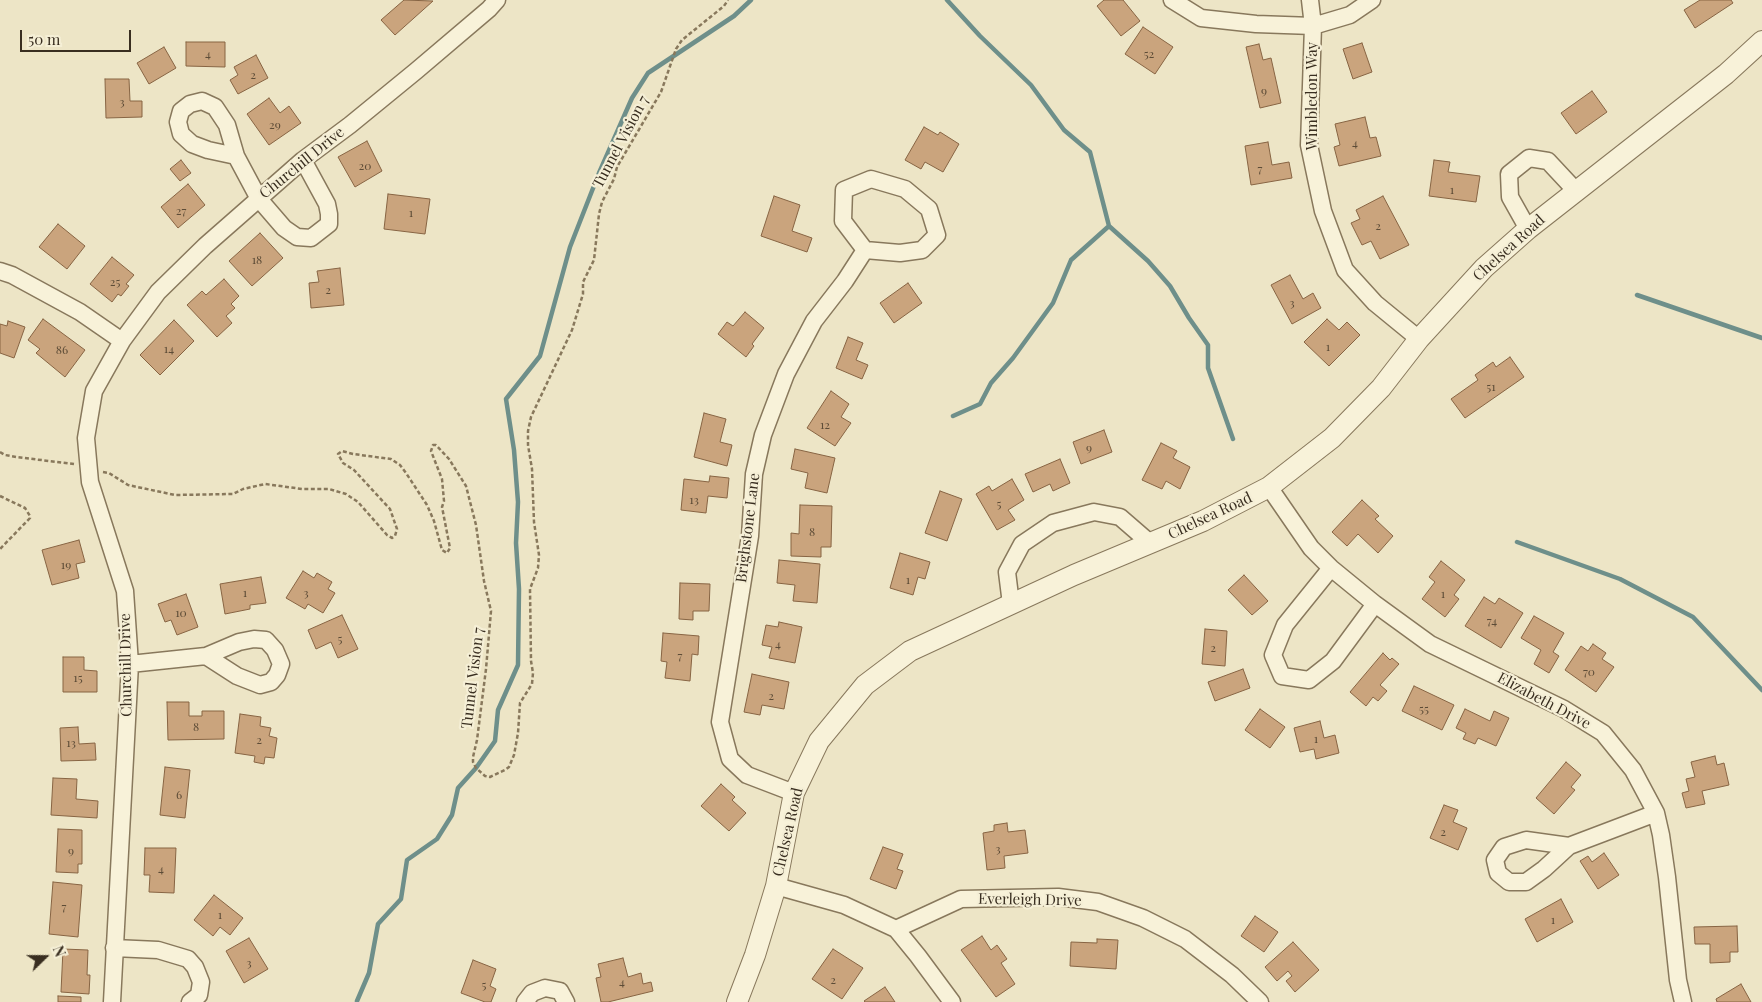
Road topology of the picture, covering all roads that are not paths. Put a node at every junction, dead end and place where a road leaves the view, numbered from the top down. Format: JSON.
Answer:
{"nodes":[{"id":1,"x":497,"y":0,"type":"edge"},
{"id":2,"x":1172,"y":0,"type":"edge"},
{"id":3,"x":1310,"y":0,"type":"edge"},
{"id":4,"x":1372,"y":0,"type":"edge"},
{"id":5,"x":1313,"y":26,"type":"junction"},
{"id":6,"x":1762,"y":40,"type":"edge"},
{"id":7,"x":236,"y":156,"type":"dead end"},
{"id":8,"x":303,"y":160,"type":"junction"},
{"id":9,"x":1576,"y":191,"type":"junction"},
{"id":10,"x":259,"y":199,"type":"junction"},
{"id":11,"x":1528,"y":229,"type":"junction"},
{"id":12,"x":866,"y":250,"type":"junction"},
{"id":13,"x":0,"y":271,"type":"edge"},
{"id":14,"x":1419,"y":340,"type":"junction"},
{"id":15,"x":122,"y":341,"type":"junction"},
{"id":16,"x":1269,"y":487,"type":"junction"},
{"id":17,"x":1150,"y":544,"type":"junction"},
{"id":18,"x":1331,"y":568,"type":"junction"},
{"id":19,"x":1011,"y":604,"type":"junction"},
{"id":20,"x":1375,"y":604,"type":"junction"},
{"id":21,"x":206,"y":656,"type":"dead end"},
{"id":22,"x":130,"y":664,"type":"junction"},
{"id":23,"x":794,"y":793,"type":"junction"},
{"id":24,"x":1656,"y":813,"type":"junction"},
{"id":25,"x":1569,"y":846,"type":"dead end"},
{"id":26,"x":776,"y":886,"type":"junction"},
{"id":27,"x":896,"y":929,"type":"junction"},
{"id":28,"x":114,"y":948,"type":"junction"},
{"id":29,"x":112,"y":1002,"type":"edge"},
{"id":30,"x":190,"y":1002,"type":"edge"},
{"id":31,"x":525,"y":1002,"type":"edge"},
{"id":32,"x":566,"y":1002,"type":"edge"},
{"id":33,"x":738,"y":1002,"type":"edge"},
{"id":34,"x":952,"y":1002,"type":"edge"},
{"id":35,"x":1260,"y":1002,"type":"edge"},
{"id":36,"x":1683,"y":1002,"type":"edge"}],
"edges":[{"from":1,"to":8,"type":"street","name":"Churchill Drive"},
{"from":2,"to":5,"type":"street","name":"Wimbledon Way"},
{"from":3,"to":5,"type":"street","name":"Wimbledon Way"},
{"from":4,"to":5,"type":"street"},
{"from":5,"to":14,"type":"street","name":"Wimbledon Way"},
{"from":6,"to":9,"type":"street","name":"Chelsea Road"},
{"from":7,"to":10,"type":"street"},
{"from":8,"to":10,"type":"street","name":"Churchill Drive"},
{"from":8,"to":10,"type":"street"},
{"from":9,"to":11,"type":"street","name":"Chelsea Road"},
{"from":9,"to":11,"type":"street"},
{"from":10,"to":15,"type":"street","name":"Churchill Drive"},
{"from":11,"to":14,"type":"street","name":"Chelsea Road"},
{"from":12,"to":12,"type":"street"},
{"from":12,"to":23,"type":"street","name":"Brighstone Lane"},
{"from":13,"to":15,"type":"street"},
{"from":14,"to":16,"type":"street","name":"Chelsea Road"},
{"from":15,"to":22,"type":"street","name":"Churchill Drive"},
{"from":16,"to":17,"type":"street","name":"Chelsea Road"},
{"from":16,"to":18,"type":"street","name":"Elizabeth Drive"},
{"from":17,"to":19,"type":"street","name":"Chelsea Road"},
{"from":17,"to":19,"type":"street"},
{"from":18,"to":20,"type":"street","name":"Elizabeth Drive"},
{"from":18,"to":20,"type":"street"},
{"from":19,"to":23,"type":"street","name":"Chelsea Road"},
{"from":20,"to":24,"type":"street","name":"Elizabeth Drive"},
{"from":21,"to":22,"type":"street"},
{"from":22,"to":28,"type":"street","name":"Churchill Drive"},
{"from":23,"to":26,"type":"street","name":"Chelsea Road"},
{"from":24,"to":25,"type":"street"},
{"from":24,"to":36,"type":"street","name":"Elizabeth Drive"},
{"from":26,"to":27,"type":"street"},
{"from":26,"to":33,"type":"street","name":"Chelsea Road"},
{"from":27,"to":34,"type":"street"},
{"from":27,"to":35,"type":"street","name":"Everleigh Drive"},
{"from":28,"to":29,"type":"street","name":"Churchill Drive"},
{"from":28,"to":30,"type":"street"},
{"from":31,"to":32,"type":"street"}]}
